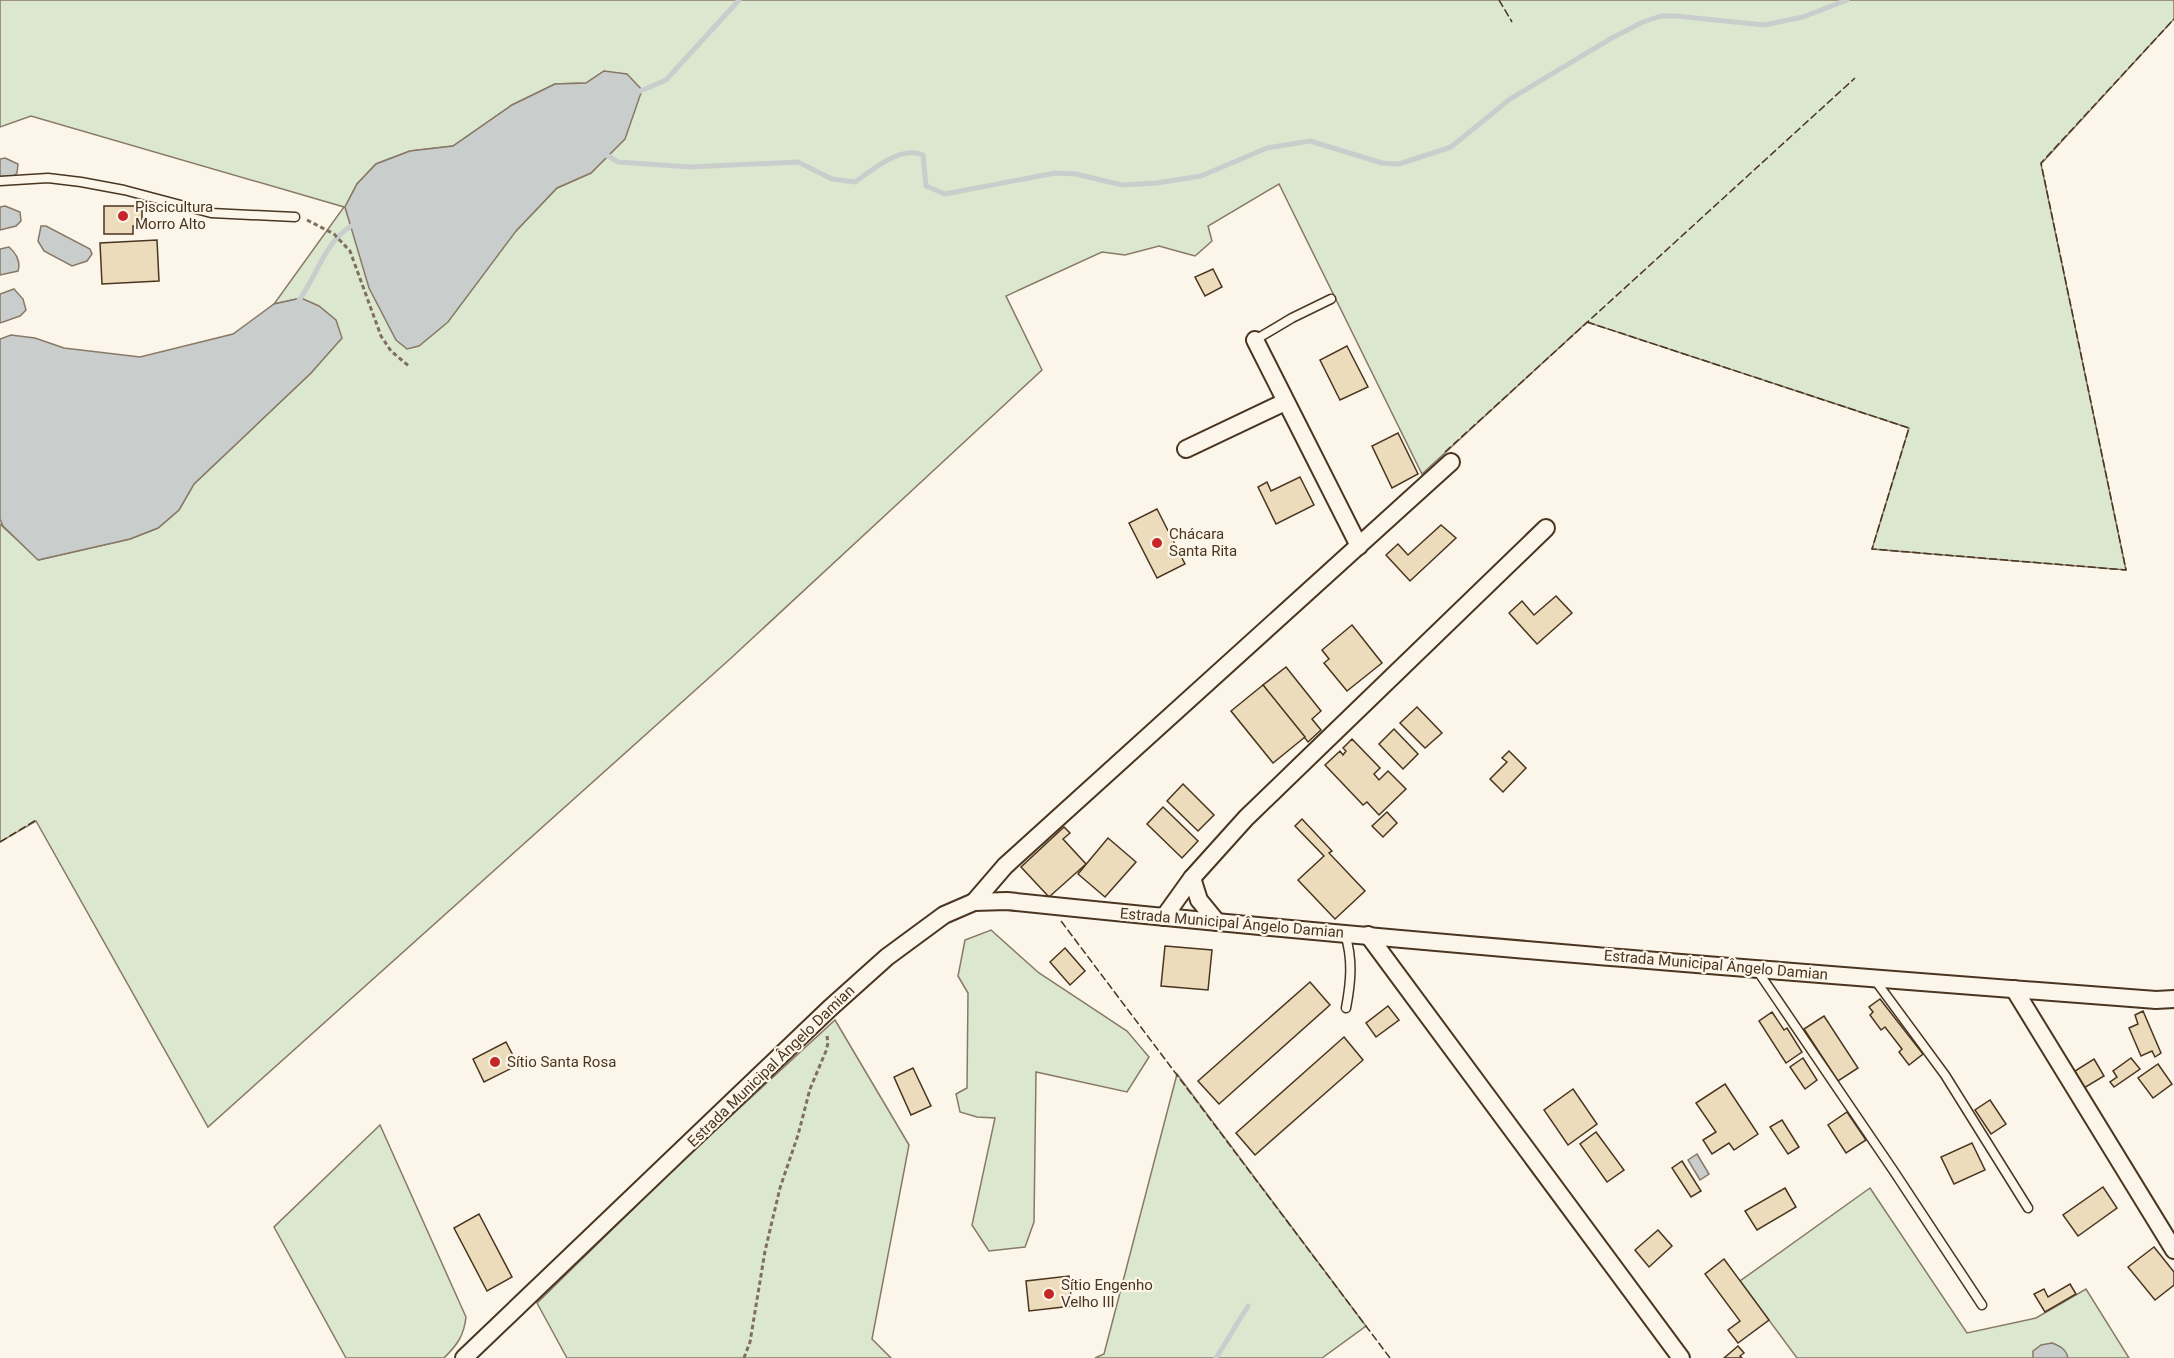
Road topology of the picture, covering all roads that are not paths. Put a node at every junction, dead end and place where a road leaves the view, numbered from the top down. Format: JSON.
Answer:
{"nodes":[{"id":1,"x":0,"y":181,"type":"edge"},
{"id":2,"x":295,"y":217,"type":"road end"},
{"id":3,"x":1331,"y":299,"type":"dead end"},
{"id":4,"x":1255,"y":340,"type":"joint"},
{"id":5,"x":1285,"y":402,"type":"junction"},
{"id":6,"x":1186,"y":449,"type":"dead end"},
{"id":7,"x":1451,"y":462,"type":"dead end"},
{"id":8,"x":1546,"y":528,"type":"dead end"},
{"id":9,"x":1359,"y":546,"type":"junction"},
{"id":10,"x":1192,"y":878,"type":"junction"},
{"id":11,"x":974,"y":902,"type":"junction"},
{"id":12,"x":1164,"y":917,"type":"junction"},
{"id":13,"x":1217,"y":922,"type":"junction"},
{"id":14,"x":1345,"y":934,"type":"junction"},
{"id":15,"x":1368,"y":935,"type":"junction"},
{"id":16,"x":1757,"y":969,"type":"junction"},
{"id":17,"x":1873,"y":977,"type":"junction"},
{"id":18,"x":2014,"y":989,"type":"junction"},
{"id":19,"x":2174,"y":999,"type":"edge"},
{"id":20,"x":1346,"y":1008,"type":"dead end"},
{"id":21,"x":2028,"y":1208,"type":"dead end"},
{"id":22,"x":2174,"y":1250,"type":"edge"},
{"id":23,"x":1982,"y":1305,"type":"dead end"},
{"id":24,"x":464,"y":1358,"type":"edge"},
{"id":25,"x":1681,"y":1358,"type":"edge"}],
"edges":[{"from":1,"to":2,"type":"lane"},
{"from":3,"to":4,"type":"lane"},
{"from":4,"to":5,"type":"street"},
{"from":5,"to":6,"type":"street"},
{"from":5,"to":9,"type":"street"},
{"from":7,"to":9,"type":"street"},
{"from":8,"to":10,"type":"street"},
{"from":9,"to":11,"type":"street"},
{"from":10,"to":12,"type":"street"},
{"from":10,"to":13,"type":"street"},
{"from":11,"to":12,"type":"street","name":"Estrada Municipal Ângelo Damian"},
{"from":11,"to":24,"type":"street","name":"Estrada Municipal Ângelo Damian"},
{"from":12,"to":13,"type":"street","name":"Estrada Municipal Ângelo Damian"},
{"from":13,"to":14,"type":"street","name":"Estrada Municipal Ângelo Damian"},
{"from":14,"to":15,"type":"street","name":"Estrada Municipal Ângelo Damian"},
{"from":14,"to":20,"type":"lane"},
{"from":15,"to":16,"type":"street","name":"Estrada Municipal Ângelo Damian"},
{"from":15,"to":25,"type":"street"},
{"from":16,"to":17,"type":"street","name":"Estrada Municipal Ângelo Damian"},
{"from":16,"to":23,"type":"lane"},
{"from":17,"to":18,"type":"street","name":"Estrada Municipal Ângelo Damian"},
{"from":17,"to":21,"type":"lane"},
{"from":18,"to":19,"type":"street","name":"Estrada Municipal Ângelo Damian"},
{"from":18,"to":22,"type":"street"}]}
